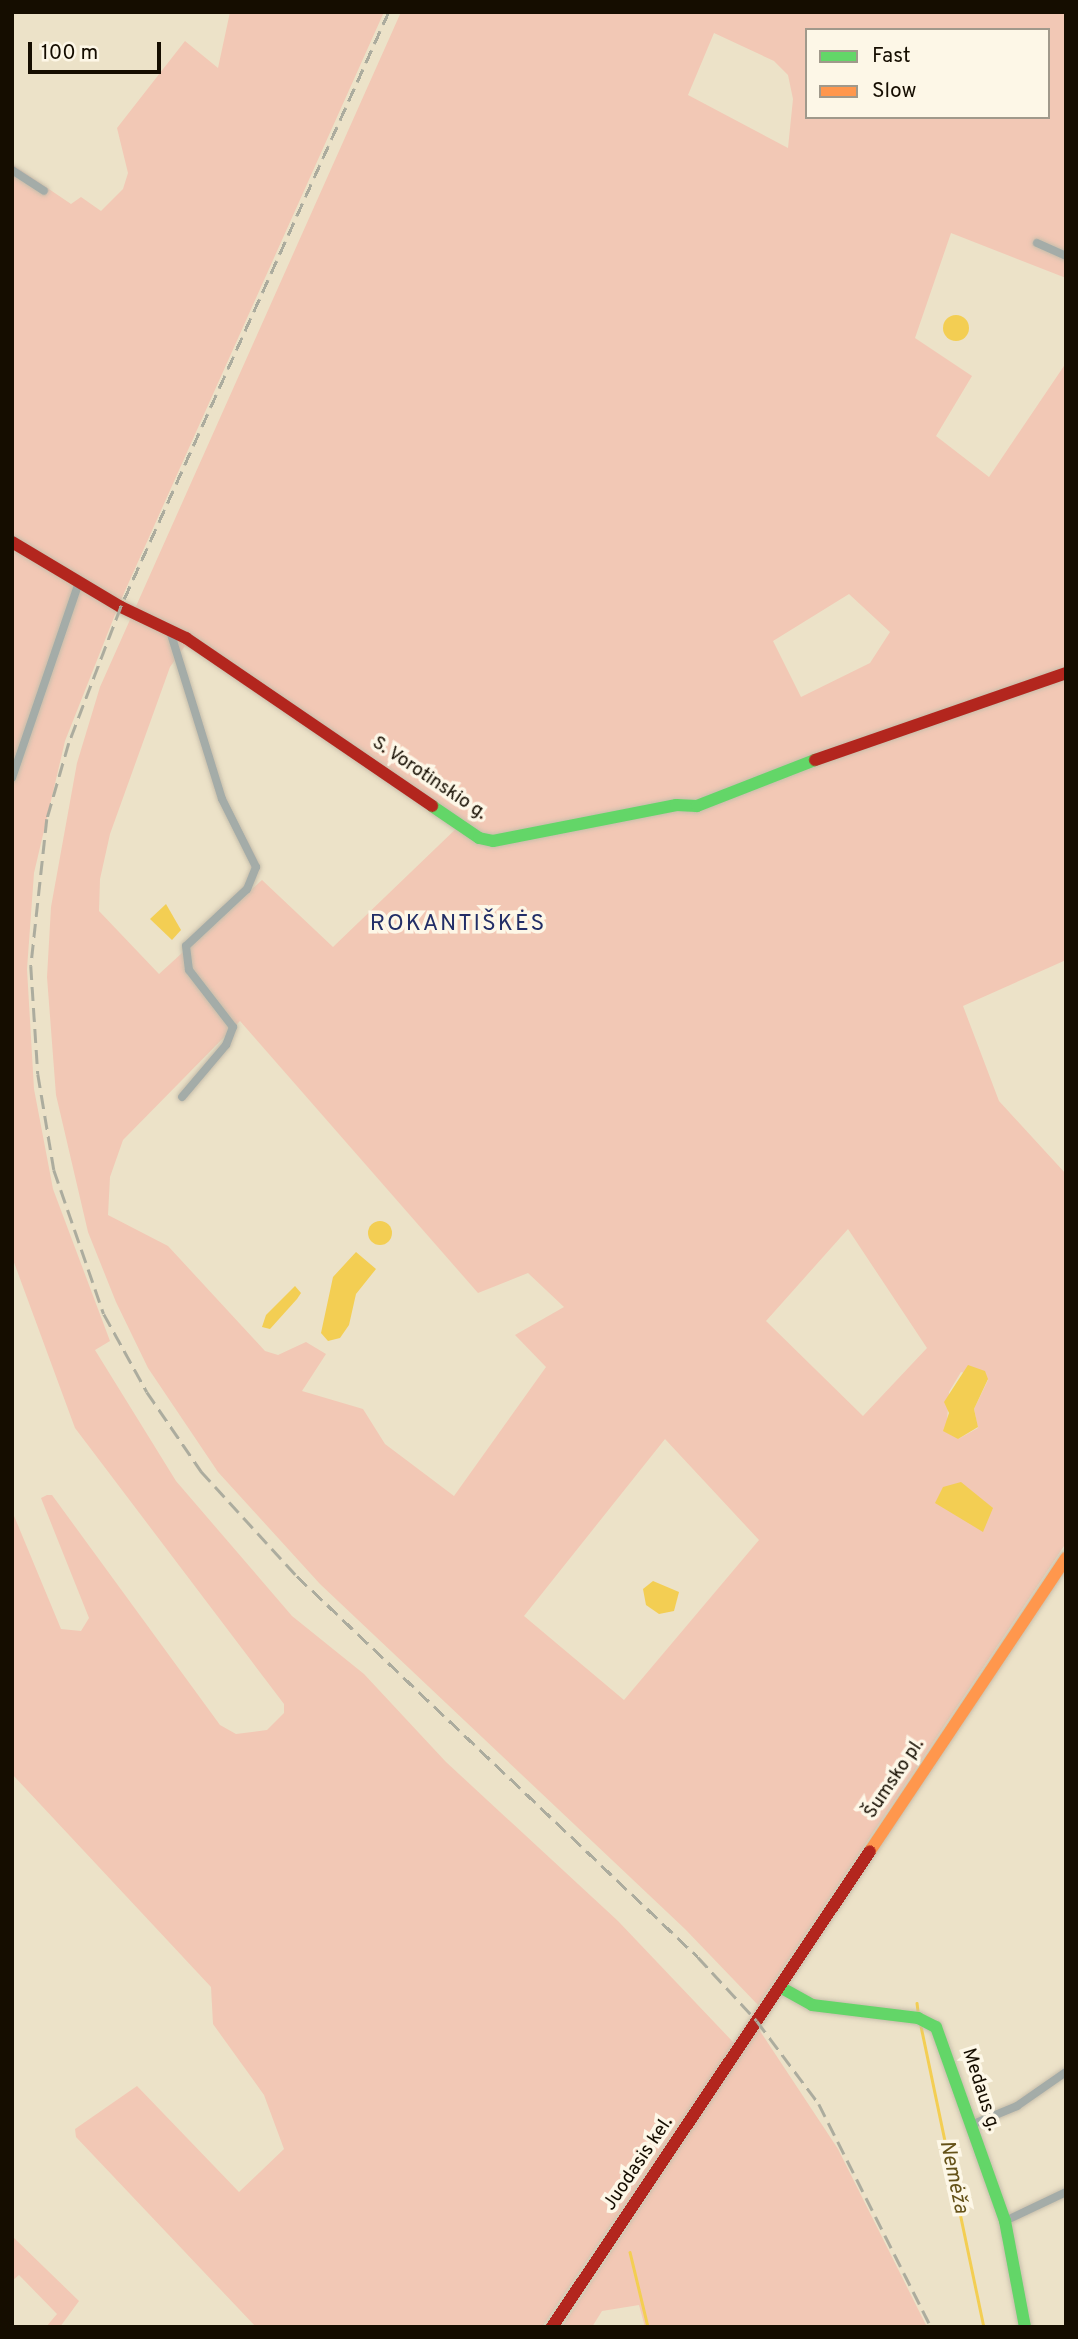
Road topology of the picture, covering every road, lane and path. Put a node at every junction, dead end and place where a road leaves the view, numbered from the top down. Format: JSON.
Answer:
{"nodes":[{"id":1,"x":12,"y":170,"type":"edge"},
{"id":2,"x":44,"y":191,"type":"dead end"},
{"id":3,"x":1037,"y":243,"type":"dead end"},
{"id":4,"x":1066,"y":256,"type":"edge"},
{"id":5,"x":12,"y":542,"type":"edge"},
{"id":6,"x":79,"y":582,"type":"junction"},
{"id":7,"x":170,"y":631,"type":"junction"},
{"id":8,"x":1066,"y":673,"type":"edge"},
{"id":9,"x":12,"y":778,"type":"edge"},
{"id":10,"x":182,"y":1097,"type":"dead end"},
{"id":11,"x":1066,"y":1558,"type":"edge"},
{"id":12,"x":780,"y":1987,"type":"junction"},
{"id":13,"x":757,"y":2021,"type":"joint"},
{"id":14,"x":1066,"y":2072,"type":"edge"},
{"id":15,"x":971,"y":2125,"type":"junction"},
{"id":16,"x":1066,"y":2192,"type":"edge"},
{"id":17,"x":1005,"y":2221,"type":"junction"},
{"id":18,"x":552,"y":2327,"type":"edge"},
{"id":19,"x":1025,"y":2327,"type":"edge"}],
"edges":[{"from":1,"to":2,"type":"street"},
{"from":3,"to":4,"type":"street"},
{"from":5,"to":6,"type":"street","name":"S. Vorotinskio g."},
{"from":6,"to":7,"type":"street","name":"S. Vorotinskio g."},
{"from":6,"to":9,"type":"street"},
{"from":7,"to":8,"type":"street","name":"S. Vorotinskio g."},
{"from":7,"to":10,"type":"street"},
{"from":11,"to":12,"type":"street","name":"Šumsko pl."},
{"from":12,"to":13,"type":"street","name":"Šumsko pl."},
{"from":12,"to":15,"type":"street","name":"Medaus g."},
{"from":13,"to":18,"type":"street","name":"Juodasis kel."},
{"from":14,"to":15,"type":"street"},
{"from":15,"to":17,"type":"street","name":"Medaus g."},
{"from":16,"to":17,"type":"street"},
{"from":17,"to":19,"type":"street","name":"Medaus g."}]}
